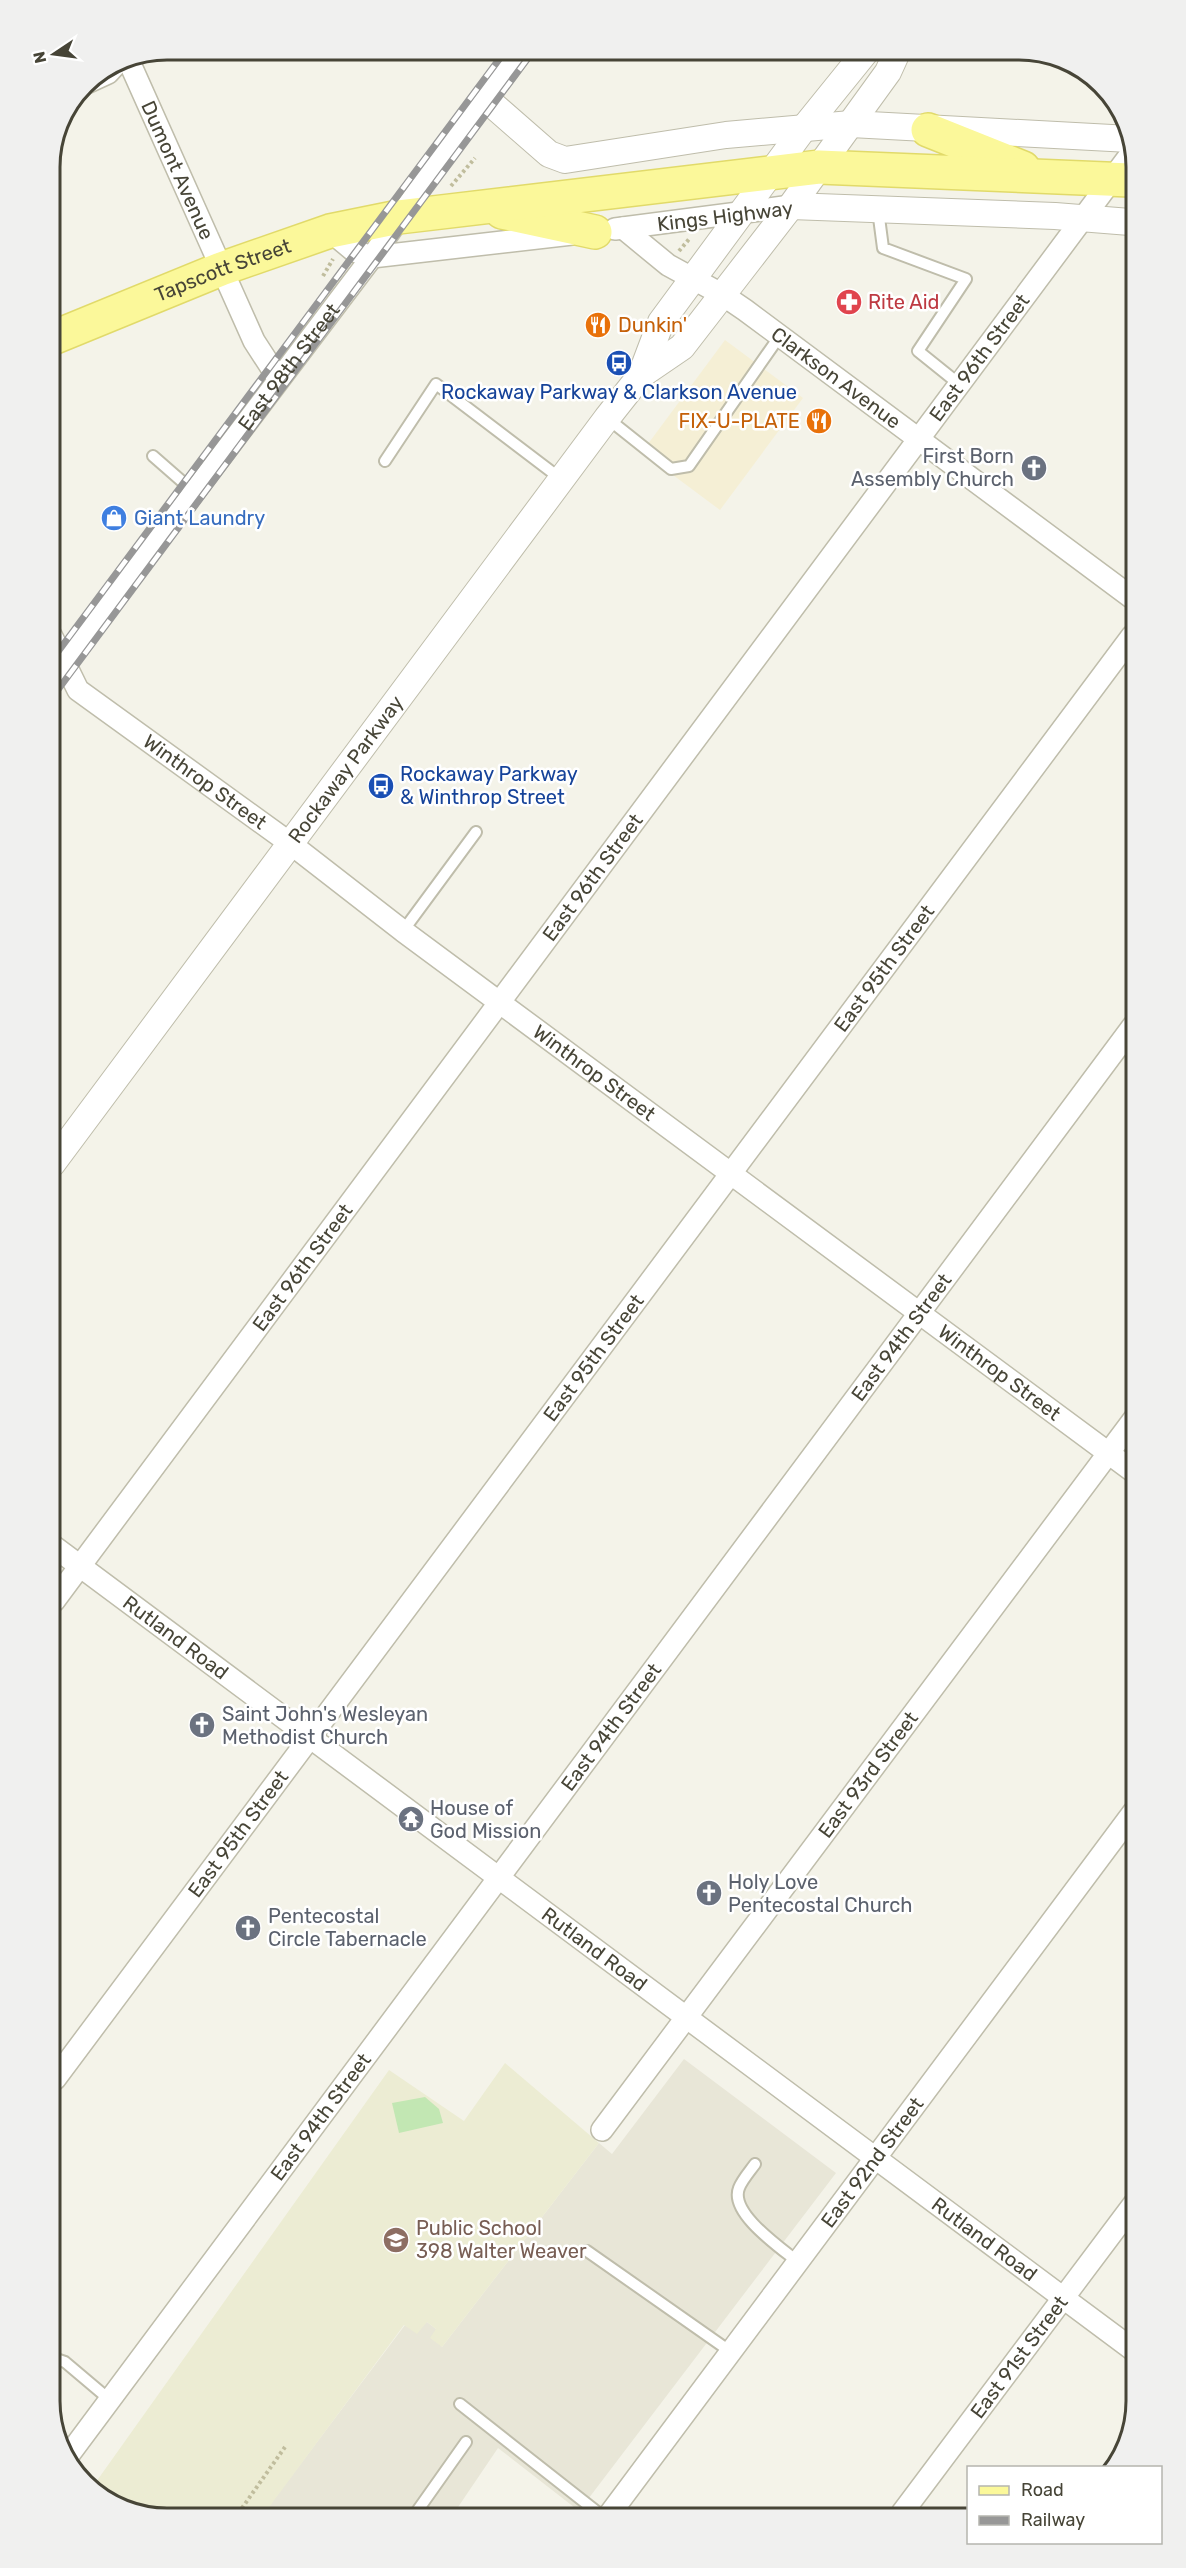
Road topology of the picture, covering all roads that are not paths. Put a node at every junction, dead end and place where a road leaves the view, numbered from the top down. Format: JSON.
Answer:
{"nodes":[{"id":1,"x":515,"y":60,"type":"edge"},
{"id":2,"x":859,"y":60,"type":"edge"},
{"id":3,"x":893,"y":60,"type":"edge"},
{"id":4,"x":131,"y":66,"type":"edge"},
{"id":5,"x":486,"y":99,"type":"junction"},
{"id":6,"x":851,"y":124,"type":"junction"},
{"id":7,"x":804,"y":128,"type":"junction"},
{"id":8,"x":928,"y":130,"type":"junction"},
{"id":9,"x":1122,"y":140,"type":"edge"},
{"id":10,"x":1126,"y":166,"type":"edge"},
{"id":11,"x":819,"y":167,"type":"junction"},
{"id":12,"x":772,"y":172,"type":"junction"},
{"id":13,"x":1047,"y":177,"type":"junction"},
{"id":14,"x":1121,"y":180,"type":"edge"},
{"id":15,"x":791,"y":206,"type":"junction"},
{"id":16,"x":477,"y":207,"type":"junction"},
{"id":17,"x":878,"y":210,"type":"junction"},
{"id":18,"x":742,"y":214,"type":"junction"},
{"id":19,"x":399,"y":217,"type":"junction"},
{"id":20,"x":1083,"y":218,"type":"junction"},
{"id":21,"x":1126,"y":222,"type":"edge"},
{"id":22,"x":609,"y":230,"type":"junction"},
{"id":23,"x":333,"y":244,"type":"junction"},
{"id":24,"x":372,"y":257,"type":"junction"},
{"id":25,"x":221,"y":269,"type":"junction"},
{"id":26,"x":694,"y":279,"type":"junction"},
{"id":27,"x":723,"y":295,"type":"junction"},
{"id":28,"x":60,"y":335,"type":"edge"},
{"id":29,"x":779,"y":337,"type":"junction"},
{"id":30,"x":640,"y":375,"type":"junction"},
{"id":31,"x":278,"y":378,"type":"junction"},
{"id":32,"x":959,"y":384,"type":"junction"},
{"id":33,"x":607,"y":418,"type":"junction"},
{"id":34,"x":918,"y":440,"type":"junction"},
{"id":35,"x":153,"y":456,"type":"dead end"},
{"id":36,"x":385,"y":461,"type":"dead end"},
{"id":37,"x":561,"y":479,"type":"junction"},
{"id":38,"x":193,"y":491,"type":"junction"},
{"id":39,"x":1126,"y":593,"type":"edge"},
{"id":40,"x":1126,"y":644,"type":"edge"},
{"id":41,"x":60,"y":654,"type":"edge"},
{"id":42,"x":64,"y":662,"type":"junction"},
{"id":43,"x":60,"y":668,"type":"edge"},
{"id":44,"x":476,"y":832,"type":"dead end"},
{"id":45,"x":291,"y":844,"type":"junction"},
{"id":46,"x":403,"y":931,"type":"junction"},
{"id":47,"x":500,"y":1001,"type":"junction"},
{"id":48,"x":1126,"y":1035,"type":"edge"},
{"id":49,"x":60,"y":1153,"type":"edge"},
{"id":50,"x":731,"y":1174,"type":"junction"},
{"id":51,"x":919,"y":1313,"type":"junction"},
{"id":52,"x":1126,"y":1429,"type":"edge"},
{"id":53,"x":1108,"y":1453,"type":"junction"},
{"id":54,"x":1126,"y":1466,"type":"edge"},
{"id":55,"x":60,"y":1551,"type":"edge"},
{"id":56,"x":80,"y":1566,"type":"junction"},
{"id":57,"x":60,"y":1593,"type":"edge"},
{"id":58,"x":311,"y":1737,"type":"junction"},
{"id":59,"x":1126,"y":1822,"type":"edge"},
{"id":60,"x":500,"y":1878,"type":"junction"},
{"id":61,"x":687,"y":2018,"type":"junction"},
{"id":62,"x":60,"y":2072,"type":"edge"},
{"id":63,"x":602,"y":2130,"type":"dead end"},
{"id":64,"x":876,"y":2157,"type":"junction"},
{"id":65,"x":755,"y":2164,"type":"dead end"},
{"id":66,"x":1126,"y":2214,"type":"edge"},
{"id":67,"x":587,"y":2250,"type":"dead end"},
{"id":68,"x":798,"y":2262,"type":"junction"},
{"id":69,"x":1064,"y":2298,"type":"junction"},
{"id":70,"x":1126,"y":2344,"type":"edge"},
{"id":71,"x":731,"y":2352,"type":"junction"},
{"id":72,"x":60,"y":2361,"type":"edge"},
{"id":73,"x":110,"y":2400,"type":"junction"},
{"id":74,"x":460,"y":2404,"type":"dead end"},
{"id":75,"x":466,"y":2442,"type":"dead end"},
{"id":76,"x":72,"y":2451,"type":"edge"},
{"id":77,"x":419,"y":2508,"type":"edge"},
{"id":78,"x":592,"y":2508,"type":"edge"},
{"id":79,"x":614,"y":2508,"type":"edge"},
{"id":80,"x":906,"y":2508,"type":"edge"}],
"edges":[{"from":1,"to":5,"type":"street","name":"East 98th Street"},
{"from":2,"to":7,"type":"street","name":"Rockaway Parkway"},
{"from":3,"to":6,"type":"street","name":"Rockaway Parkway"},
{"from":4,"to":25,"type":"street","name":"Dumont Avenue"},
{"from":5,"to":7,"type":"street"},
{"from":5,"to":19,"type":"street","name":"East 98th Street"},
{"from":6,"to":7,"type":"street"},
{"from":6,"to":8,"type":"street"},
{"from":6,"to":11,"type":"street","name":"Rockaway Parkway"},
{"from":7,"to":12,"type":"street","name":"Rockaway Parkway"},
{"from":8,"to":9,"type":"street"},
{"from":8,"to":13,"type":"main road"},
{"from":10,"to":14,"type":"street","name":"East 96th Street"},
{"from":11,"to":12,"type":"main road","name":"Kings Highway"},
{"from":11,"to":13,"type":"main road","name":"Kings Highway"},
{"from":11,"to":15,"type":"street","name":"Rockaway Parkway"},
{"from":12,"to":16,"type":"main road","name":"Kings Highway"},
{"from":12,"to":18,"type":"street","name":"Rockaway Parkway"},
{"from":13,"to":14,"type":"main road","name":"Kings Highway"},
{"from":14,"to":20,"type":"street","name":"East 96th Street"},
{"from":15,"to":17,"type":"street","name":"Kings Highway"},
{"from":15,"to":18,"type":"street","name":"Kings Highway"},
{"from":15,"to":27,"type":"street","name":"Rockaway Parkway"},
{"from":16,"to":19,"type":"main road","name":"Kings Highway"},
{"from":16,"to":22,"type":"main road"},
{"from":17,"to":20,"type":"street","name":"Kings Highway"},
{"from":17,"to":32,"type":"lane"},
{"from":18,"to":22,"type":"street","name":"Kings Highway"},
{"from":18,"to":26,"type":"street","name":"Rockaway Parkway"},
{"from":19,"to":23,"type":"main road","name":"Tapscott Street"},
{"from":19,"to":24,"type":"street","name":"East 98th Street"},
{"from":20,"to":21,"type":"street","name":"Kings Highway"},
{"from":20,"to":32,"type":"street","name":"East 96th Street"},
{"from":22,"to":24,"type":"street","name":"Kings Highway"},
{"from":22,"to":26,"type":"street","name":"Clarkson Avenue"},
{"from":23,"to":24,"type":"street"},
{"from":23,"to":25,"type":"main road","name":"Tapscott Street"},
{"from":24,"to":31,"type":"street","name":"East 98th Street"},
{"from":25,"to":28,"type":"main road","name":"Tapscott Street"},
{"from":25,"to":31,"type":"street","name":"Dumont Avenue"},
{"from":26,"to":27,"type":"street","name":"Clarkson Avenue"},
{"from":26,"to":30,"type":"street","name":"Rockaway Parkway"},
{"from":27,"to":29,"type":"street","name":"Clarkson Avenue"},
{"from":27,"to":30,"type":"street","name":"Rockaway Parkway"},
{"from":29,"to":33,"type":"lane"},
{"from":29,"to":34,"type":"street","name":"Clarkson Avenue"},
{"from":30,"to":33,"type":"street","name":"Rockaway Parkway"},
{"from":31,"to":38,"type":"street","name":"East 98th Street"},
{"from":32,"to":34,"type":"street","name":"East 96th Street"},
{"from":33,"to":37,"type":"street","name":"Rockaway Parkway"},
{"from":34,"to":39,"type":"street","name":"Clarkson Avenue"},
{"from":34,"to":47,"type":"street","name":"East 96th Street"},
{"from":35,"to":38,"type":"lane"},
{"from":36,"to":37,"type":"lane"},
{"from":37,"to":45,"type":"street","name":"Rockaway Parkway"},
{"from":38,"to":42,"type":"street","name":"East 98th Street"},
{"from":40,"to":50,"type":"street","name":"East 95th Street"},
{"from":41,"to":42,"type":"street","name":"Winthrop Street"},
{"from":42,"to":43,"type":"street","name":"East 98th Street"},
{"from":42,"to":45,"type":"street","name":"Winthrop Street"},
{"from":44,"to":46,"type":"lane"},
{"from":45,"to":46,"type":"street","name":"Winthrop Street"},
{"from":45,"to":49,"type":"street","name":"Rockaway Parkway"},
{"from":46,"to":47,"type":"street","name":"Winthrop Street"},
{"from":47,"to":50,"type":"street","name":"Winthrop Street"},
{"from":47,"to":56,"type":"street","name":"East 96th Street"},
{"from":48,"to":51,"type":"street","name":"East 94th Street"},
{"from":50,"to":51,"type":"street","name":"Winthrop Street"},
{"from":50,"to":58,"type":"street","name":"East 95th Street"},
{"from":51,"to":53,"type":"street","name":"Winthrop Street"},
{"from":51,"to":60,"type":"street","name":"East 94th Street"},
{"from":52,"to":53,"type":"street","name":"East 93rd Street"},
{"from":53,"to":54,"type":"street","name":"Winthrop Street"},
{"from":53,"to":61,"type":"street","name":"East 93rd Street"},
{"from":55,"to":56,"type":"street","name":"Rutland Road"},
{"from":56,"to":57,"type":"street","name":"East 96th Street"},
{"from":56,"to":58,"type":"street","name":"Rutland Road"},
{"from":58,"to":60,"type":"street","name":"Rutland Road"},
{"from":58,"to":62,"type":"street","name":"East 95th Street"},
{"from":59,"to":64,"type":"street","name":"East 92nd Street"},
{"from":60,"to":61,"type":"street","name":"Rutland Road"},
{"from":60,"to":73,"type":"street","name":"East 94th Street"},
{"from":61,"to":63,"type":"street","name":"East 93rd Street"},
{"from":61,"to":64,"type":"street","name":"Rutland Road"},
{"from":64,"to":68,"type":"street","name":"East 92nd Street"},
{"from":64,"to":69,"type":"street","name":"Rutland Road"},
{"from":65,"to":68,"type":"lane"},
{"from":66,"to":69,"type":"street","name":"East 91st Street"},
{"from":67,"to":71,"type":"lane"},
{"from":68,"to":71,"type":"street","name":"East 92nd Street"},
{"from":69,"to":70,"type":"street","name":"Rutland Road"},
{"from":69,"to":80,"type":"street","name":"East 91st Street"},
{"from":71,"to":79,"type":"street","name":"East 92nd Street"},
{"from":72,"to":73,"type":"lane"},
{"from":73,"to":76,"type":"street","name":"East 94th Street"},
{"from":74,"to":78,"type":"lane"},
{"from":75,"to":77,"type":"lane"}]}
